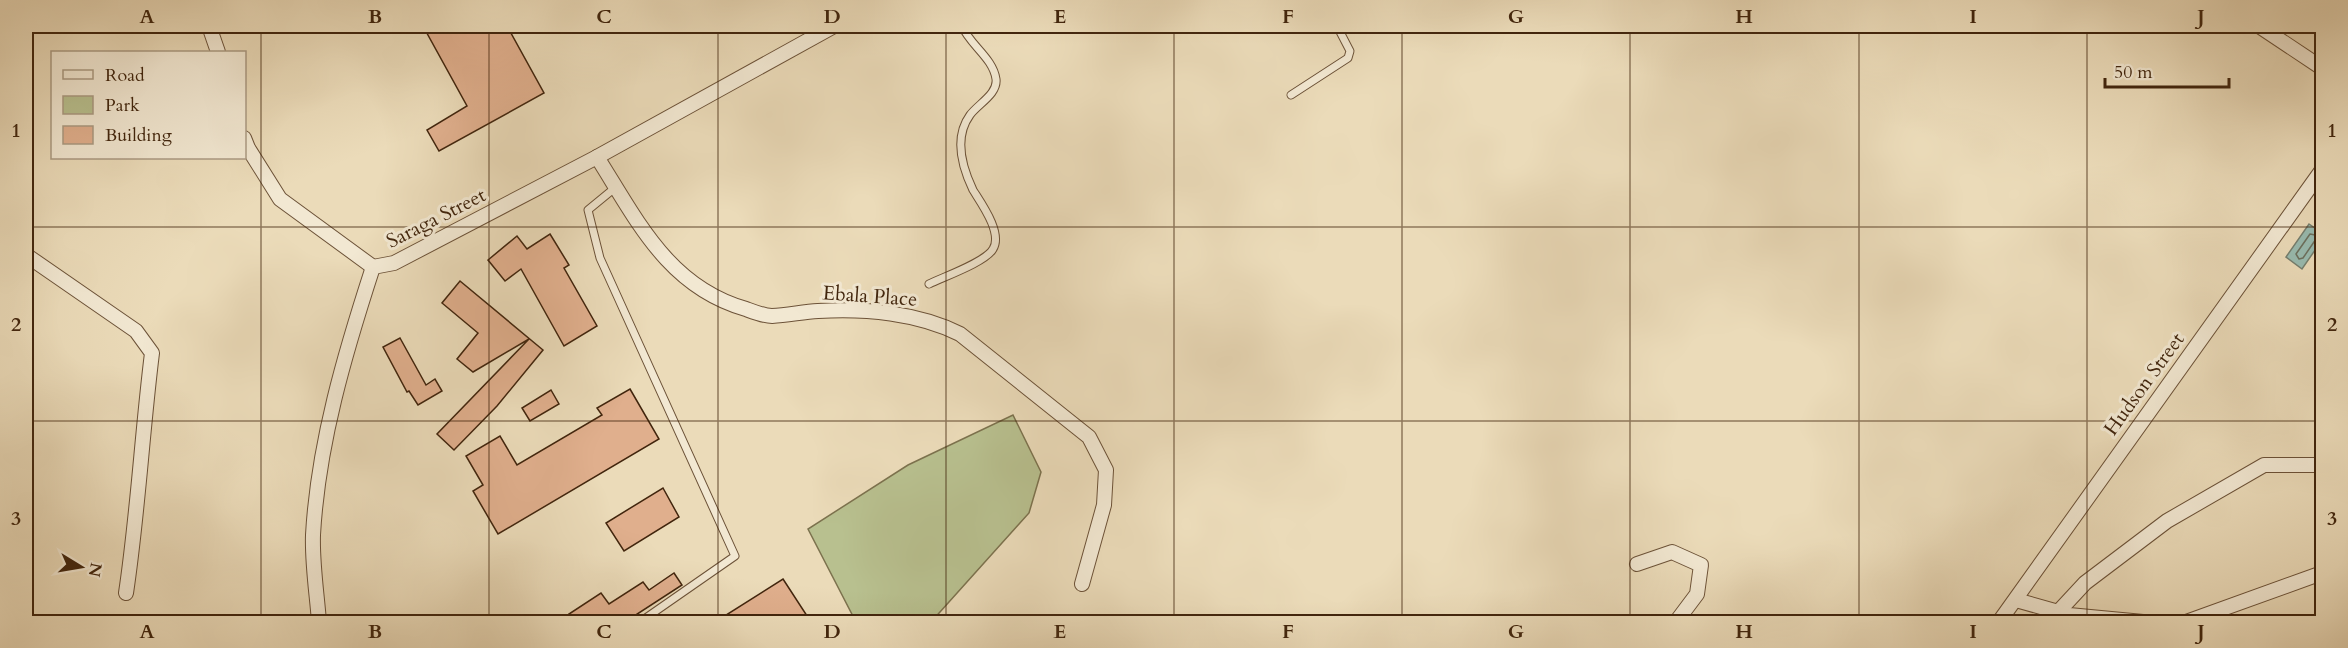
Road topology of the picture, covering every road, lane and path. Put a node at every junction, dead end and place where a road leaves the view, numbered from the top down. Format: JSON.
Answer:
{"nodes":[{"id":1,"x":209,"y":26,"type":"edge"},
{"id":2,"x":962,"y":26,"type":"edge"},
{"id":3,"x":1337,"y":26,"type":"edge"},
{"id":4,"x":2259,"y":26,"type":"edge"},
{"id":5,"x":827,"y":27,"type":"edge"},
{"id":6,"x":218,"y":51,"type":"edge"},
{"id":7,"x":2322,"y":68,"type":"edge"},
{"id":8,"x":1291,"y":95,"type":"dead end"},
{"id":9,"x":246,"y":143,"type":"edge"},
{"id":10,"x":597,"y":157,"type":"junction"},
{"id":11,"x":2322,"y":170,"type":"edge"},
{"id":12,"x":616,"y":187,"type":"junction"},
{"id":13,"x":26,"y":255,"type":"edge"},
{"id":14,"x":374,"y":267,"type":"junction"},
{"id":15,"x":929,"y":284,"type":"dead end"},
{"id":16,"x":2322,"y":465,"type":"edge"},
{"id":17,"x":1637,"y":564,"type":"dead end"},
{"id":18,"x":2322,"y":573,"type":"edge"},
{"id":19,"x":1082,"y":584,"type":"dead end"},
{"id":20,"x":126,"y":593,"type":"dead end"},
{"id":21,"x":2016,"y":600,"type":"junction"},
{"id":22,"x":2059,"y":611,"type":"junction"},
{"id":23,"x":319,"y":622,"type":"edge"},
{"id":24,"x":640,"y":622,"type":"edge"},
{"id":25,"x":1676,"y":622,"type":"edge"},
{"id":26,"x":1999,"y":622,"type":"edge"},
{"id":27,"x":2143,"y":622,"type":"edge"},
{"id":28,"x":2186,"y":622,"type":"edge"}],
"edges":[{"from":1,"to":6,"type":"street"},
{"from":2,"to":15,"type":"lane"},
{"from":3,"to":8,"type":"lane"},
{"from":4,"to":7,"type":"street"},
{"from":5,"to":10,"type":"street","name":"Saraga Street"},
{"from":9,"to":14,"type":"street"},
{"from":10,"to":12,"type":"street","name":"Ebala Place"},
{"from":10,"to":14,"type":"street","name":"Saraga Street"},
{"from":11,"to":21,"type":"street","name":"Hudson Street"},
{"from":12,"to":19,"type":"street","name":"Ebala Place"},
{"from":12,"to":24,"type":"lane"},
{"from":13,"to":20,"type":"street"},
{"from":14,"to":23,"type":"street","name":"Saraga Street"},
{"from":16,"to":22,"type":"street"},
{"from":17,"to":25,"type":"street"},
{"from":18,"to":28,"type":"street"},
{"from":21,"to":22,"type":"street"},
{"from":21,"to":26,"type":"street","name":"Hudson Street"},
{"from":22,"to":27,"type":"street"}]}
